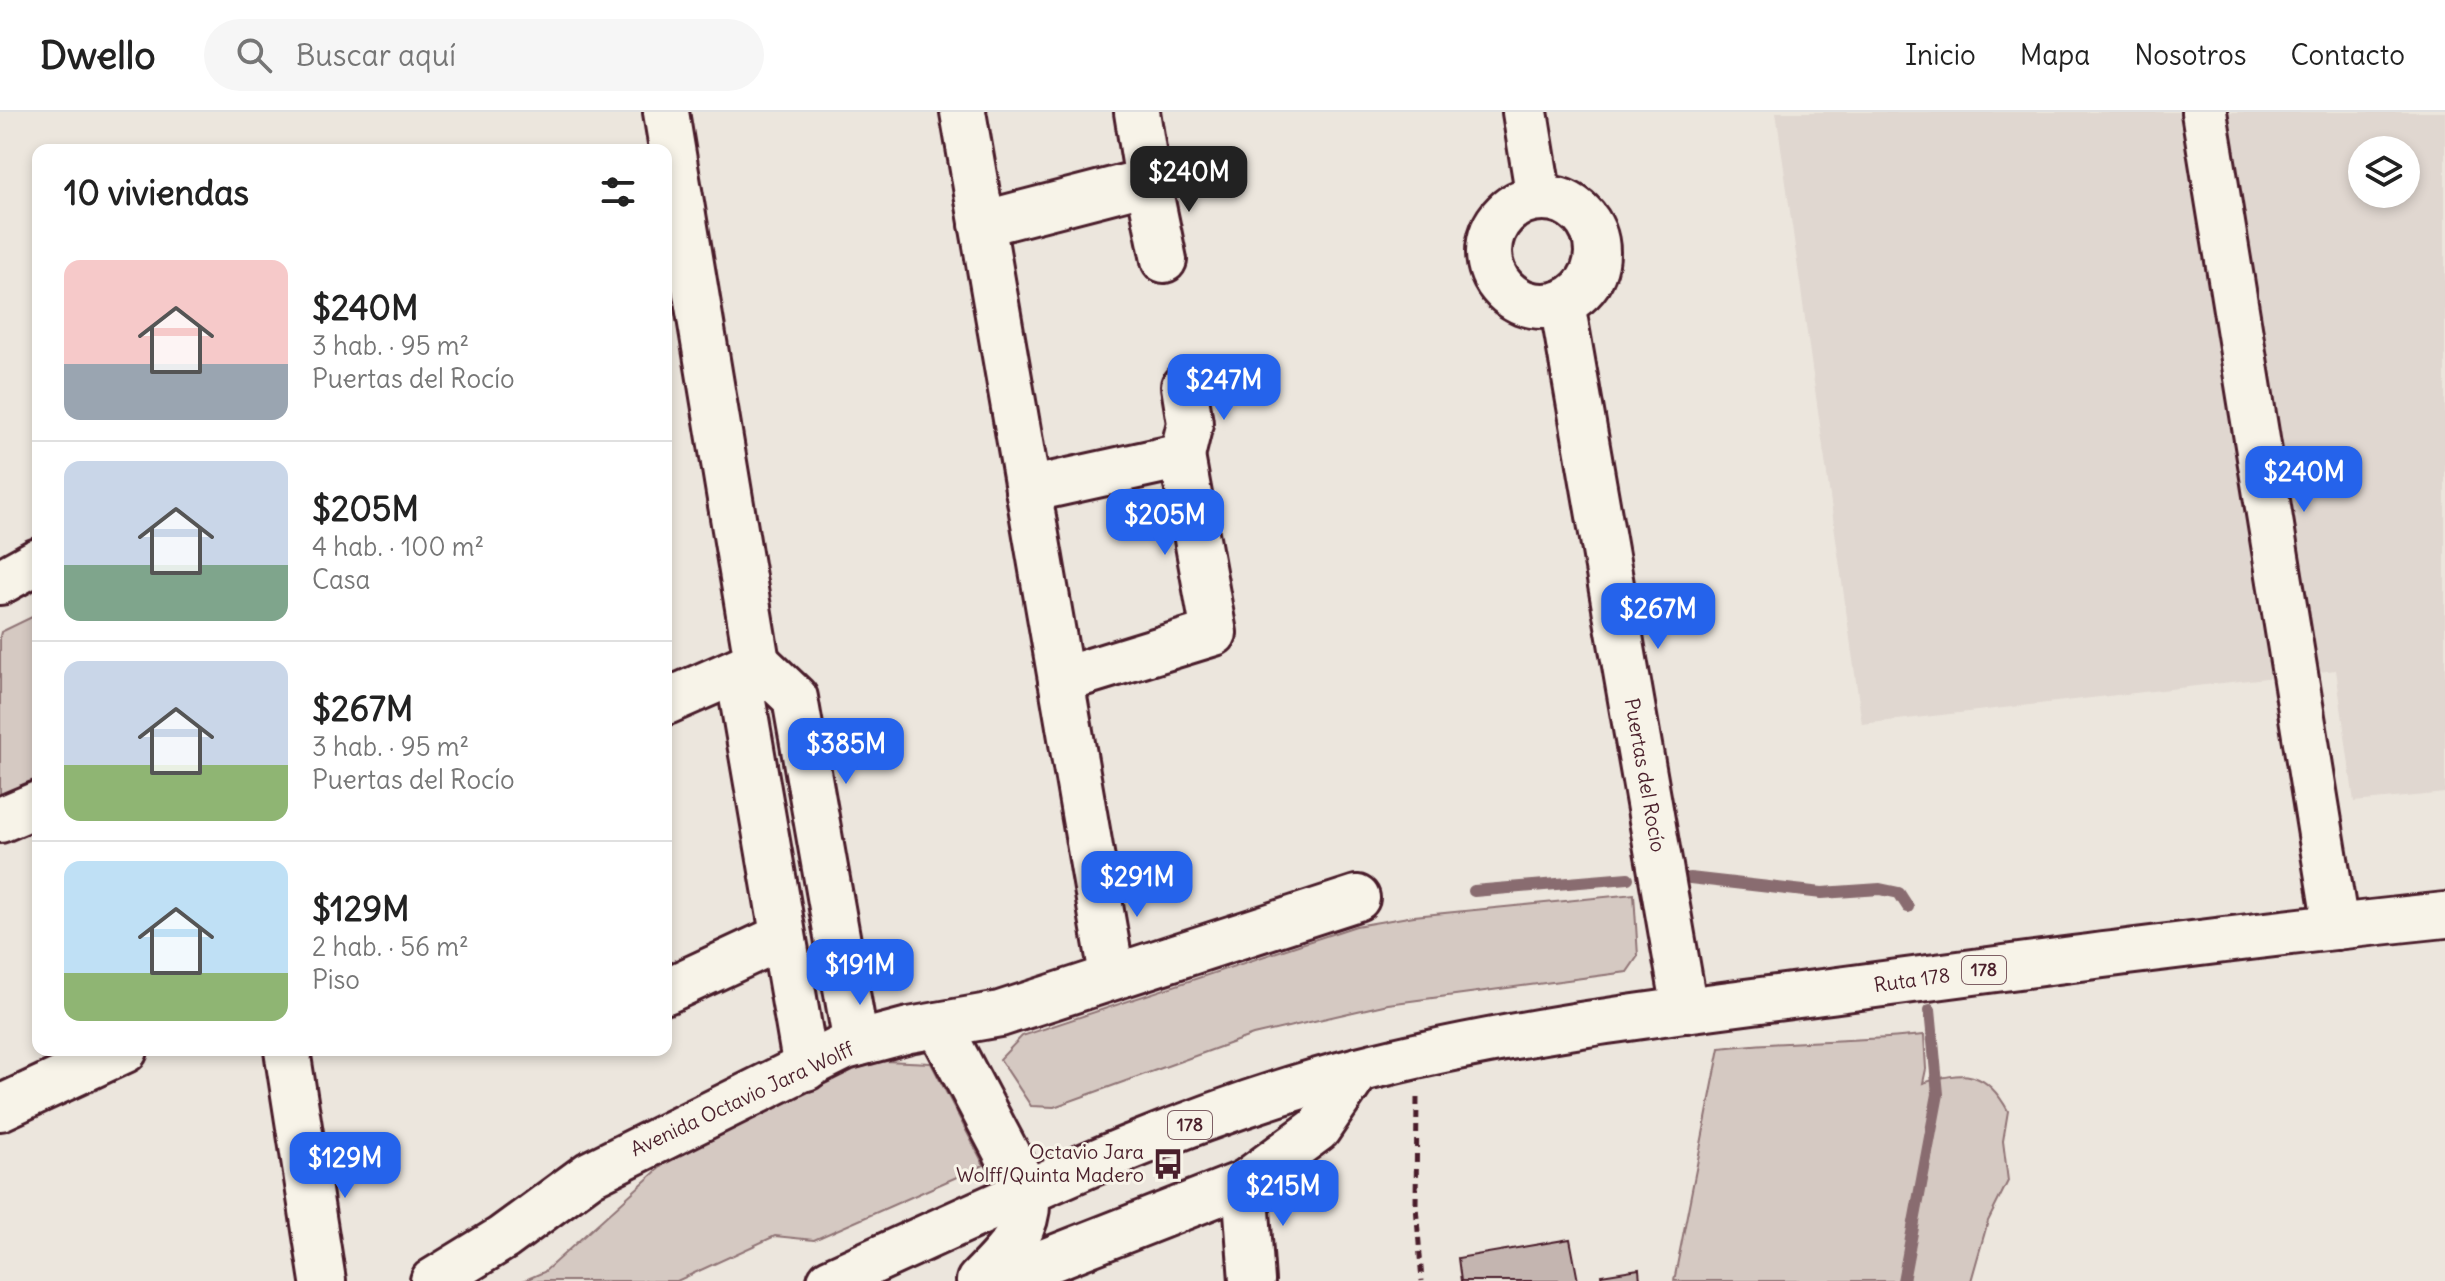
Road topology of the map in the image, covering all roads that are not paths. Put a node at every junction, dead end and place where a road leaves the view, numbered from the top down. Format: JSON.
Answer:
{"nodes":[{"id":1,"x":666,"y":112,"type":"edge"},
{"id":2,"x":963,"y":112,"type":"edge"},
{"id":3,"x":1137,"y":112,"type":"edge"},
{"id":4,"x":1525,"y":112,"type":"edge"},
{"id":5,"x":2204,"y":112,"type":"edge"},
{"id":6,"x":669,"y":144,"type":"edge"},
{"id":7,"x":1148,"y":181,"type":"junction"},
{"id":8,"x":672,"y":182,"type":"edge"},
{"id":9,"x":1539,"y":198,"type":"junction"},
{"id":10,"x":982,"y":224,"type":"junction"},
{"id":11,"x":1164,"y":260,"type":"dead end"},
{"id":12,"x":682,"y":300,"type":"edge"},
{"id":13,"x":1562,"y":303,"type":"junction"},
{"id":14,"x":1184,"y":386,"type":"dead end"},
{"id":15,"x":1182,"y":456,"type":"junction"},
{"id":16,"x":1028,"y":490,"type":"junction"},
{"id":17,"x":32,"y":564,"type":"edge"},
{"id":18,"x":0,"y":582,"type":"edge"},
{"id":19,"x":757,"y":662,"type":"junction"},
{"id":20,"x":1061,"y":680,"type":"junction"},
{"id":21,"x":672,"y":699,"type":"edge"},
{"id":22,"x":32,"y":807,"type":"edge"},
{"id":23,"x":817,"y":810,"type":"junction"},
{"id":24,"x":0,"y":820,"type":"edge"},
{"id":25,"x":763,"y":820,"type":"junction"},
{"id":26,"x":1357,"y":898,"type":"dead end"},
{"id":27,"x":2445,"y":915,"type":"edge"},
{"id":28,"x":2336,"y":927,"type":"junction"},
{"id":29,"x":782,"y":937,"type":"junction"},
{"id":30,"x":1112,"y":975,"type":"junction"},
{"id":31,"x":672,"y":988,"type":"edge"},
{"id":32,"x":1685,"y":1010,"type":"junction"},
{"id":33,"x":939,"y":1025,"type":"junction"},
{"id":34,"x":856,"y":1044,"type":"junction"},
{"id":35,"x":112,"y":1056,"type":"edge"},
{"id":36,"x":288,"y":1056,"type":"edge"},
{"id":37,"x":806,"y":1068,"type":"junction"},
{"id":38,"x":1358,"y":1070,"type":"junction"},
{"id":39,"x":0,"y":1108,"type":"edge"},
{"id":40,"x":1245,"y":1183,"type":"junction"},
{"id":41,"x":1027,"y":1192,"type":"junction"},
{"id":42,"x":323,"y":1281,"type":"edge"},
{"id":43,"x":433,"y":1281,"type":"edge"},
{"id":44,"x":830,"y":1281,"type":"edge"},
{"id":45,"x":979,"y":1281,"type":"edge"},
{"id":46,"x":995,"y":1281,"type":"edge"},
{"id":47,"x":1252,"y":1281,"type":"edge"}],
"edges":[{"from":1,"to":6,"type":"street"},
{"from":2,"to":10,"type":"street"},
{"from":3,"to":7,"type":"street"},
{"from":4,"to":9,"type":"street"},
{"from":5,"to":28,"type":"street"},
{"from":7,"to":10,"type":"street"},
{"from":7,"to":11,"type":"street"},
{"from":8,"to":12,"type":"street"},
{"from":9,"to":13,"type":"street"},
{"from":9,"to":13,"type":"street"},
{"from":10,"to":16,"type":"street"},
{"from":12,"to":19,"type":"street"},
{"from":13,"to":32,"type":"street","name":"Puertas del Rocío"},
{"from":14,"to":15,"type":"street"},
{"from":15,"to":16,"type":"street"},
{"from":15,"to":20,"type":"street"},
{"from":16,"to":20,"type":"street"},
{"from":17,"to":18,"type":"street"},
{"from":19,"to":21,"type":"street"},
{"from":19,"to":23,"type":"street"},
{"from":19,"to":25,"type":"street"},
{"from":20,"to":30,"type":"street"},
{"from":22,"to":24,"type":"street"},
{"from":23,"to":25,"type":"street"},
{"from":23,"to":34,"type":"street"},
{"from":25,"to":29,"type":"street"},
{"from":26,"to":30,"type":"street","name":"Avenida Octavio Jara Wolff"},
{"from":27,"to":28,"type":"street","name":"Ruta 178","number":"178"},
{"from":28,"to":32,"type":"street","name":"Ruta 178","number":"178"},
{"from":29,"to":31,"type":"street"},
{"from":29,"to":37,"type":"street"},
{"from":30,"to":33,"type":"street","name":"Avenida Octavio Jara Wolff"},
{"from":32,"to":38,"type":"street","name":"Ruta 178","number":"178"},
{"from":33,"to":34,"type":"street","name":"Avenida Octavio Jara Wolff"},
{"from":33,"to":41,"type":"street"},
{"from":34,"to":37,"type":"street","name":"Avenida Octavio Jara Wolff"},
{"from":35,"to":39,"type":"street"},
{"from":36,"to":42,"type":"street"},
{"from":37,"to":43,"type":"street","name":"Avenida Octavio Jara Wolff"},
{"from":38,"to":40,"type":"street"},
{"from":38,"to":41,"type":"street","number":"178"},
{"from":40,"to":46,"type":"street"},
{"from":40,"to":47,"type":"street"},
{"from":41,"to":44,"type":"street","number":"178"},
{"from":41,"to":45,"type":"street"}]}
